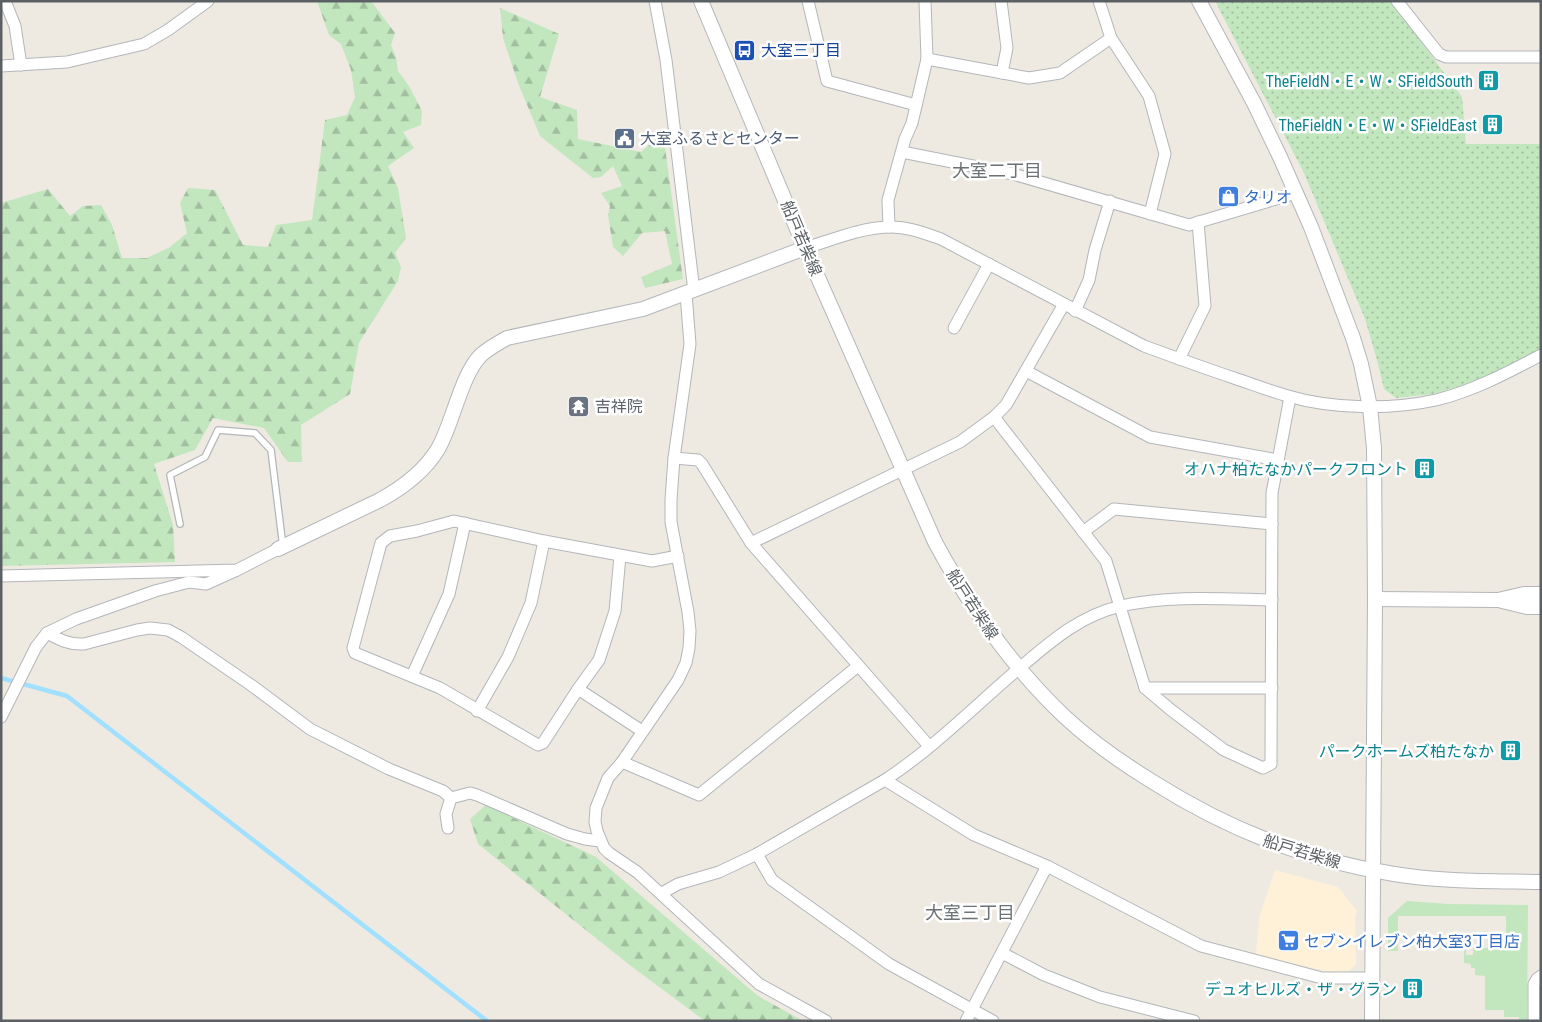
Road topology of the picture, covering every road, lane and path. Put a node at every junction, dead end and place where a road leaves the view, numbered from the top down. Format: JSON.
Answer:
{"nodes":[{"id":1,"x":6,"y":1,"type":"edge"},
{"id":2,"x":208,"y":1,"type":"edge"},
{"id":3,"x":655,"y":1,"type":"edge"},
{"id":4,"x":701,"y":1,"type":"edge"},
{"id":5,"x":808,"y":1,"type":"edge"},
{"id":6,"x":924,"y":1,"type":"edge"},
{"id":7,"x":1001,"y":1,"type":"edge"},
{"id":8,"x":1099,"y":1,"type":"edge"},
{"id":9,"x":1199,"y":1,"type":"edge"},
{"id":10,"x":1397,"y":1,"type":"edge"},
{"id":11,"x":1111,"y":38,"type":"junction"},
{"id":12,"x":1541,"y":57,"type":"edge"},
{"id":13,"x":927,"y":59,"type":"junction"},
{"id":14,"x":22,"y":65,"type":"junction"},
{"id":15,"x":1,"y":66,"type":"edge"},
{"id":16,"x":1002,"y":73,"type":"junction"},
{"id":17,"x":916,"y":105,"type":"junction"},
{"id":18,"x":902,"y":152,"type":"junction"},
{"id":19,"x":1296,"y":193,"type":"junction"},
{"id":20,"x":1110,"y":201,"type":"junction"},
{"id":21,"x":1150,"y":214,"type":"junction"},
{"id":22,"x":1198,"y":222,"type":"junction"},
{"id":23,"x":889,"y":227,"type":"junction"},
{"id":24,"x":805,"y":248,"type":"junction"},
{"id":25,"x":989,"y":264,"type":"junction"},
{"id":26,"x":690,"y":292,"type":"junction"},
{"id":27,"x":1064,"y":304,"type":"junction"},
{"id":28,"x":1076,"y":311,"type":"junction"},
{"id":29,"x":954,"y":328,"type":"dead end"},
{"id":30,"x":1541,"y":355,"type":"edge"},
{"id":31,"x":1179,"y":360,"type":"junction"},
{"id":32,"x":1026,"y":371,"type":"junction"},
{"id":33,"x":1290,"y":397,"type":"junction"},
{"id":34,"x":1370,"y":406,"type":"junction"},
{"id":35,"x":994,"y":417,"type":"junction"},
{"id":36,"x":674,"y":458,"type":"junction"},
{"id":37,"x":1278,"y":460,"type":"junction"},
{"id":38,"x":903,"y":469,"type":"junction"},
{"id":39,"x":465,"y":523,"type":"junction"},
{"id":40,"x":180,"y":524,"type":"dead end"},
{"id":41,"x":1272,"y":524,"type":"junction"},
{"id":42,"x":1083,"y":532,"type":"junction"},
{"id":43,"x":544,"y":541,"type":"junction"},
{"id":44,"x":751,"y":543,"type":"junction"},
{"id":45,"x":280,"y":548,"type":"junction"},
{"id":46,"x":620,"y":556,"type":"junction"},
{"id":47,"x":678,"y":556,"type":"junction"},
{"id":48,"x":236,"y":570,"type":"junction"},
{"id":49,"x":1,"y":576,"type":"edge"},
{"id":50,"x":1541,"y":594,"type":"edge"},
{"id":51,"x":1375,"y":599,"type":"junction"},
{"id":52,"x":1272,"y":600,"type":"junction"},
{"id":53,"x":1498,"y":600,"type":"junction"},
{"id":54,"x":1121,"y":606,"type":"junction"},
{"id":55,"x":1541,"y":607,"type":"edge"},
{"id":56,"x":47,"y":633,"type":"junction"},
{"id":57,"x":858,"y":666,"type":"junction"},
{"id":58,"x":1019,"y":669,"type":"junction"},
{"id":59,"x":412,"y":676,"type":"junction"},
{"id":60,"x":1145,"y":688,"type":"junction"},
{"id":61,"x":1272,"y":688,"type":"junction"},
{"id":62,"x":578,"y":689,"type":"junction"},
{"id":63,"x":477,"y":711,"type":"junction"},
{"id":64,"x":1,"y":717,"type":"edge"},
{"id":65,"x":642,"y":731,"type":"junction"},
{"id":66,"x":929,"y":746,"type":"junction"},
{"id":67,"x":622,"y":762,"type":"junction"},
{"id":68,"x":885,"y":780,"type":"junction"},
{"id":69,"x":451,"y":798,"type":"junction"},
{"id":70,"x":448,"y":828,"type":"dead end"},
{"id":71,"x":600,"y":841,"type":"junction"},
{"id":72,"x":757,"y":854,"type":"junction"},
{"id":73,"x":1047,"y":866,"type":"junction"},
{"id":74,"x":1372,"y":870,"type":"junction"},
{"id":75,"x":1541,"y":882,"type":"edge"},
{"id":76,"x":662,"y":893,"type":"junction"},
{"id":77,"x":1002,"y":953,"type":"junction"},
{"id":78,"x":1541,"y":976,"type":"edge"},
{"id":79,"x":1373,"y":978,"type":"junction"},
{"id":80,"x":972,"y":1010,"type":"junction"},
{"id":81,"x":826,"y":1021,"type":"edge"},
{"id":82,"x":966,"y":1021,"type":"edge"},
{"id":83,"x":993,"y":1021,"type":"edge"},
{"id":84,"x":1194,"y":1021,"type":"edge"},
{"id":85,"x":1372,"y":1021,"type":"edge"},
{"id":86,"x":1534,"y":1021,"type":"edge"}],
"edges":[{"from":1,"to":14,"type":"street"},
{"from":2,"to":14,"type":"street"},
{"from":3,"to":26,"type":"street"},
{"from":4,"to":24,"type":"street","name":"船戸若柴線"},
{"from":5,"to":17,"type":"street"},
{"from":6,"to":13,"type":"street"},
{"from":7,"to":16,"type":"street"},
{"from":8,"to":11,"type":"street"},
{"from":9,"to":19,"type":"street"},
{"from":10,"to":12,"type":"street"},
{"from":11,"to":16,"type":"street"},
{"from":11,"to":21,"type":"street"},
{"from":13,"to":16,"type":"street"},
{"from":13,"to":17,"type":"street"},
{"from":14,"to":15,"type":"street"},
{"from":17,"to":18,"type":"street"},
{"from":18,"to":20,"type":"street"},
{"from":18,"to":23,"type":"street"},
{"from":19,"to":22,"type":"street"},
{"from":19,"to":34,"type":"street"},
{"from":20,"to":21,"type":"street"},
{"from":20,"to":28,"type":"street"},
{"from":21,"to":22,"type":"street"},
{"from":22,"to":31,"type":"street"},
{"from":23,"to":24,"type":"street"},
{"from":23,"to":25,"type":"street"},
{"from":24,"to":26,"type":"street"},
{"from":24,"to":38,"type":"street","name":"船戸若柴線"},
{"from":25,"to":27,"type":"street"},
{"from":25,"to":29,"type":"street"},
{"from":26,"to":36,"type":"street"},
{"from":26,"to":45,"type":"street"},
{"from":27,"to":28,"type":"street"},
{"from":27,"to":32,"type":"street"},
{"from":28,"to":31,"type":"street"},
{"from":30,"to":34,"type":"street"},
{"from":31,"to":33,"type":"street"},
{"from":32,"to":35,"type":"street"},
{"from":32,"to":37,"type":"street"},
{"from":33,"to":34,"type":"street"},
{"from":33,"to":37,"type":"street"},
{"from":34,"to":51,"type":"street"},
{"from":35,"to":38,"type":"street"},
{"from":35,"to":42,"type":"street"},
{"from":36,"to":44,"type":"street"},
{"from":36,"to":47,"type":"street"},
{"from":37,"to":41,"type":"street"},
{"from":38,"to":44,"type":"street"},
{"from":38,"to":58,"type":"street","name":"船戸若柴線"},
{"from":39,"to":43,"type":"street"},
{"from":39,"to":59,"type":"street"},
{"from":39,"to":59,"type":"street"},
{"from":40,"to":45,"type":"lane"},
{"from":41,"to":42,"type":"street"},
{"from":41,"to":52,"type":"street"},
{"from":42,"to":54,"type":"street"},
{"from":43,"to":46,"type":"street"},
{"from":43,"to":63,"type":"street"},
{"from":44,"to":57,"type":"street"},
{"from":45,"to":48,"type":"street"},
{"from":46,"to":47,"type":"street"},
{"from":46,"to":62,"type":"street"},
{"from":47,"to":65,"type":"street"},
{"from":48,"to":49,"type":"street"},
{"from":48,"to":56,"type":"street"},
{"from":50,"to":53,"type":"street"},
{"from":51,"to":53,"type":"street"},
{"from":51,"to":74,"type":"street"},
{"from":52,"to":54,"type":"street"},
{"from":52,"to":61,"type":"street"},
{"from":53,"to":55,"type":"street"},
{"from":54,"to":58,"type":"street"},
{"from":54,"to":60,"type":"street"},
{"from":56,"to":64,"type":"street"},
{"from":56,"to":69,"type":"street"},
{"from":57,"to":66,"type":"street"},
{"from":57,"to":67,"type":"street"},
{"from":58,"to":66,"type":"street"},
{"from":58,"to":74,"type":"street","name":"船戸若柴線"},
{"from":59,"to":63,"type":"street"},
{"from":60,"to":61,"type":"street"},
{"from":60,"to":61,"type":"street"},
{"from":62,"to":63,"type":"street"},
{"from":62,"to":65,"type":"street"},
{"from":65,"to":67,"type":"street"},
{"from":66,"to":68,"type":"street"},
{"from":67,"to":71,"type":"street"},
{"from":68,"to":72,"type":"street"},
{"from":68,"to":73,"type":"street"},
{"from":69,"to":70,"type":"street"},
{"from":69,"to":71,"type":"street"},
{"from":71,"to":76,"type":"street"},
{"from":72,"to":76,"type":"street"},
{"from":72,"to":80,"type":"street"},
{"from":73,"to":77,"type":"street"},
{"from":73,"to":79,"type":"street"},
{"from":74,"to":75,"type":"street","name":"船戸若柴線"},
{"from":74,"to":79,"type":"street"},
{"from":76,"to":81,"type":"street"},
{"from":77,"to":80,"type":"street"},
{"from":77,"to":84,"type":"street"},
{"from":78,"to":86,"type":"street"},
{"from":79,"to":85,"type":"street"},
{"from":80,"to":82,"type":"street"},
{"from":80,"to":83,"type":"street"}]}
